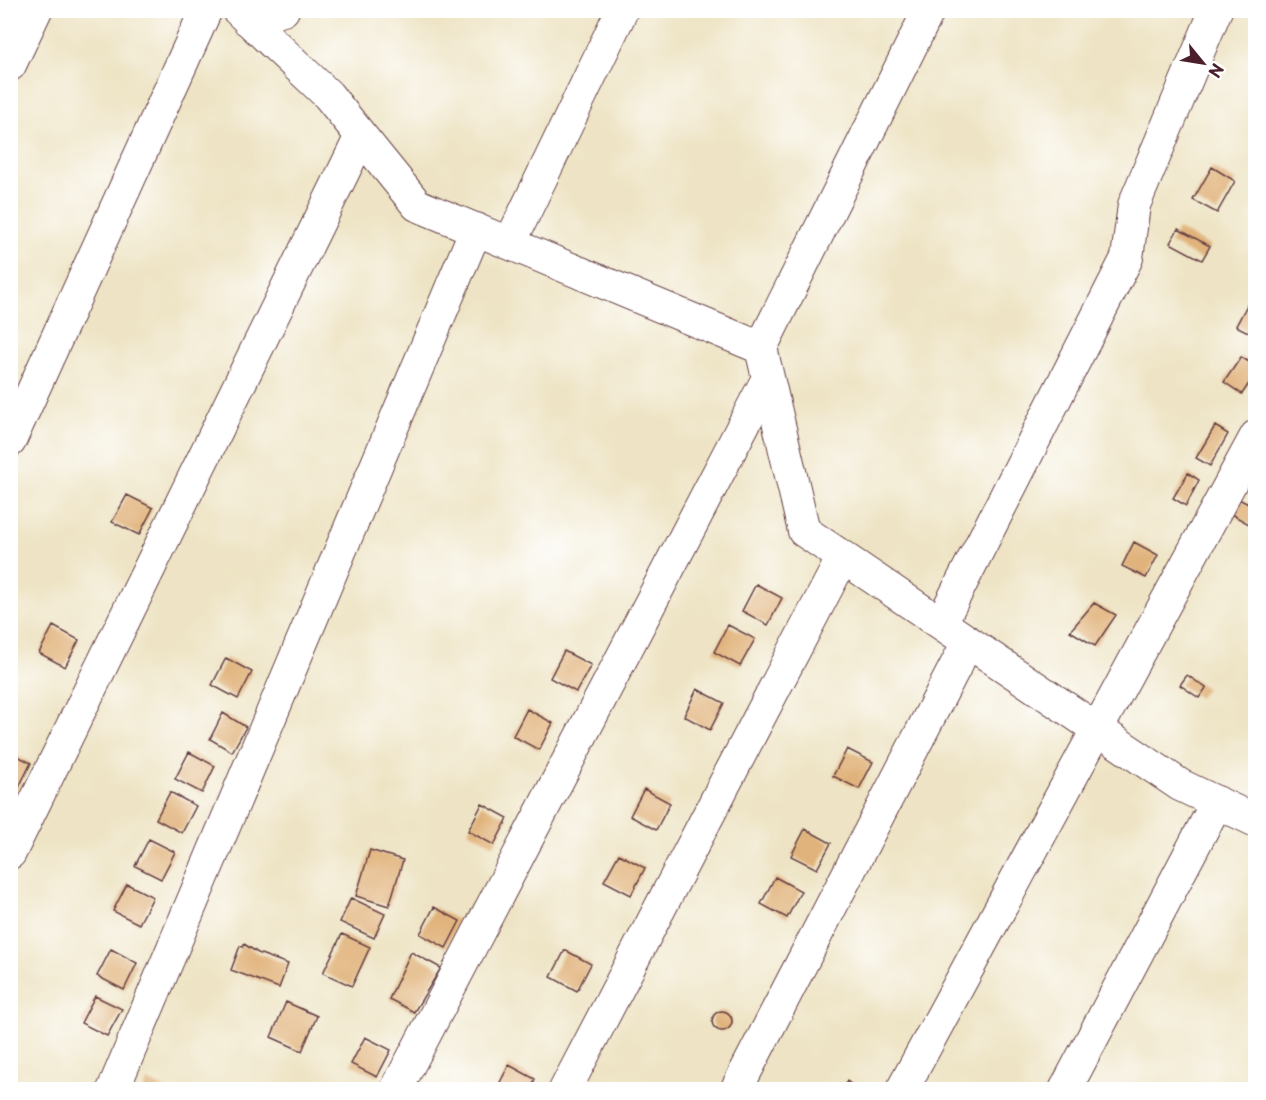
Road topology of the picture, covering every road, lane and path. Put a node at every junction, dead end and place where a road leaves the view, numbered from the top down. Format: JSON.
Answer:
{"nodes":[{"id":1,"x":36,"y":10,"type":"edge"},
{"id":2,"x":206,"y":10,"type":"edge"},
{"id":3,"x":283,"y":10,"type":"edge"},
{"id":4,"x":622,"y":10,"type":"edge"},
{"id":5,"x":929,"y":10,"type":"edge"},
{"id":6,"x":1216,"y":10,"type":"edge"},
{"id":7,"x":243,"y":15,"type":"edge"},
{"id":8,"x":10,"y":65,"type":"edge"},
{"id":9,"x":361,"y":136,"type":"junction"},
{"id":10,"x":476,"y":230,"type":"junction"},
{"id":11,"x":510,"y":243,"type":"junction"},
{"id":12,"x":761,"y":348,"type":"junction"},
{"id":13,"x":768,"y":378,"type":"junction"},
{"id":14,"x":1256,"y":436,"type":"edge"},
{"id":15,"x":10,"y":441,"type":"edge"},
{"id":16,"x":843,"y":557,"type":"junction"},
{"id":17,"x":941,"y":623,"type":"junction"},
{"id":18,"x":968,"y":642,"type":"junction"},
{"id":19,"x":1096,"y":729,"type":"junction"},
{"id":20,"x":1217,"y":802,"type":"junction"},
{"id":21,"x":1256,"y":820,"type":"edge"},
{"id":22,"x":10,"y":853,"type":"edge"},
{"id":23,"x":114,"y":1089,"type":"edge"},
{"id":24,"x":396,"y":1089,"type":"edge"},
{"id":25,"x":565,"y":1089,"type":"edge"},
{"id":26,"x":736,"y":1089,"type":"edge"},
{"id":27,"x":902,"y":1089,"type":"edge"},
{"id":28,"x":1065,"y":1089,"type":"edge"}],
"edges":[{"from":1,"to":8,"type":"street"},
{"from":2,"to":15,"type":"street"},
{"from":3,"to":7,"type":"street"},
{"from":4,"to":11,"type":"street"},
{"from":5,"to":12,"type":"street"},
{"from":6,"to":17,"type":"street"},
{"from":7,"to":9,"type":"street"},
{"from":9,"to":10,"type":"street"},
{"from":9,"to":22,"type":"street"},
{"from":10,"to":11,"type":"street"},
{"from":10,"to":23,"type":"street"},
{"from":11,"to":12,"type":"street"},
{"from":12,"to":13,"type":"street"},
{"from":13,"to":16,"type":"street"},
{"from":13,"to":24,"type":"street"},
{"from":14,"to":19,"type":"street"},
{"from":16,"to":17,"type":"street"},
{"from":16,"to":25,"type":"street"},
{"from":17,"to":18,"type":"street"},
{"from":18,"to":19,"type":"street"},
{"from":18,"to":26,"type":"street"},
{"from":19,"to":20,"type":"street"},
{"from":19,"to":27,"type":"street"},
{"from":20,"to":21,"type":"street"},
{"from":20,"to":28,"type":"street"}]}
